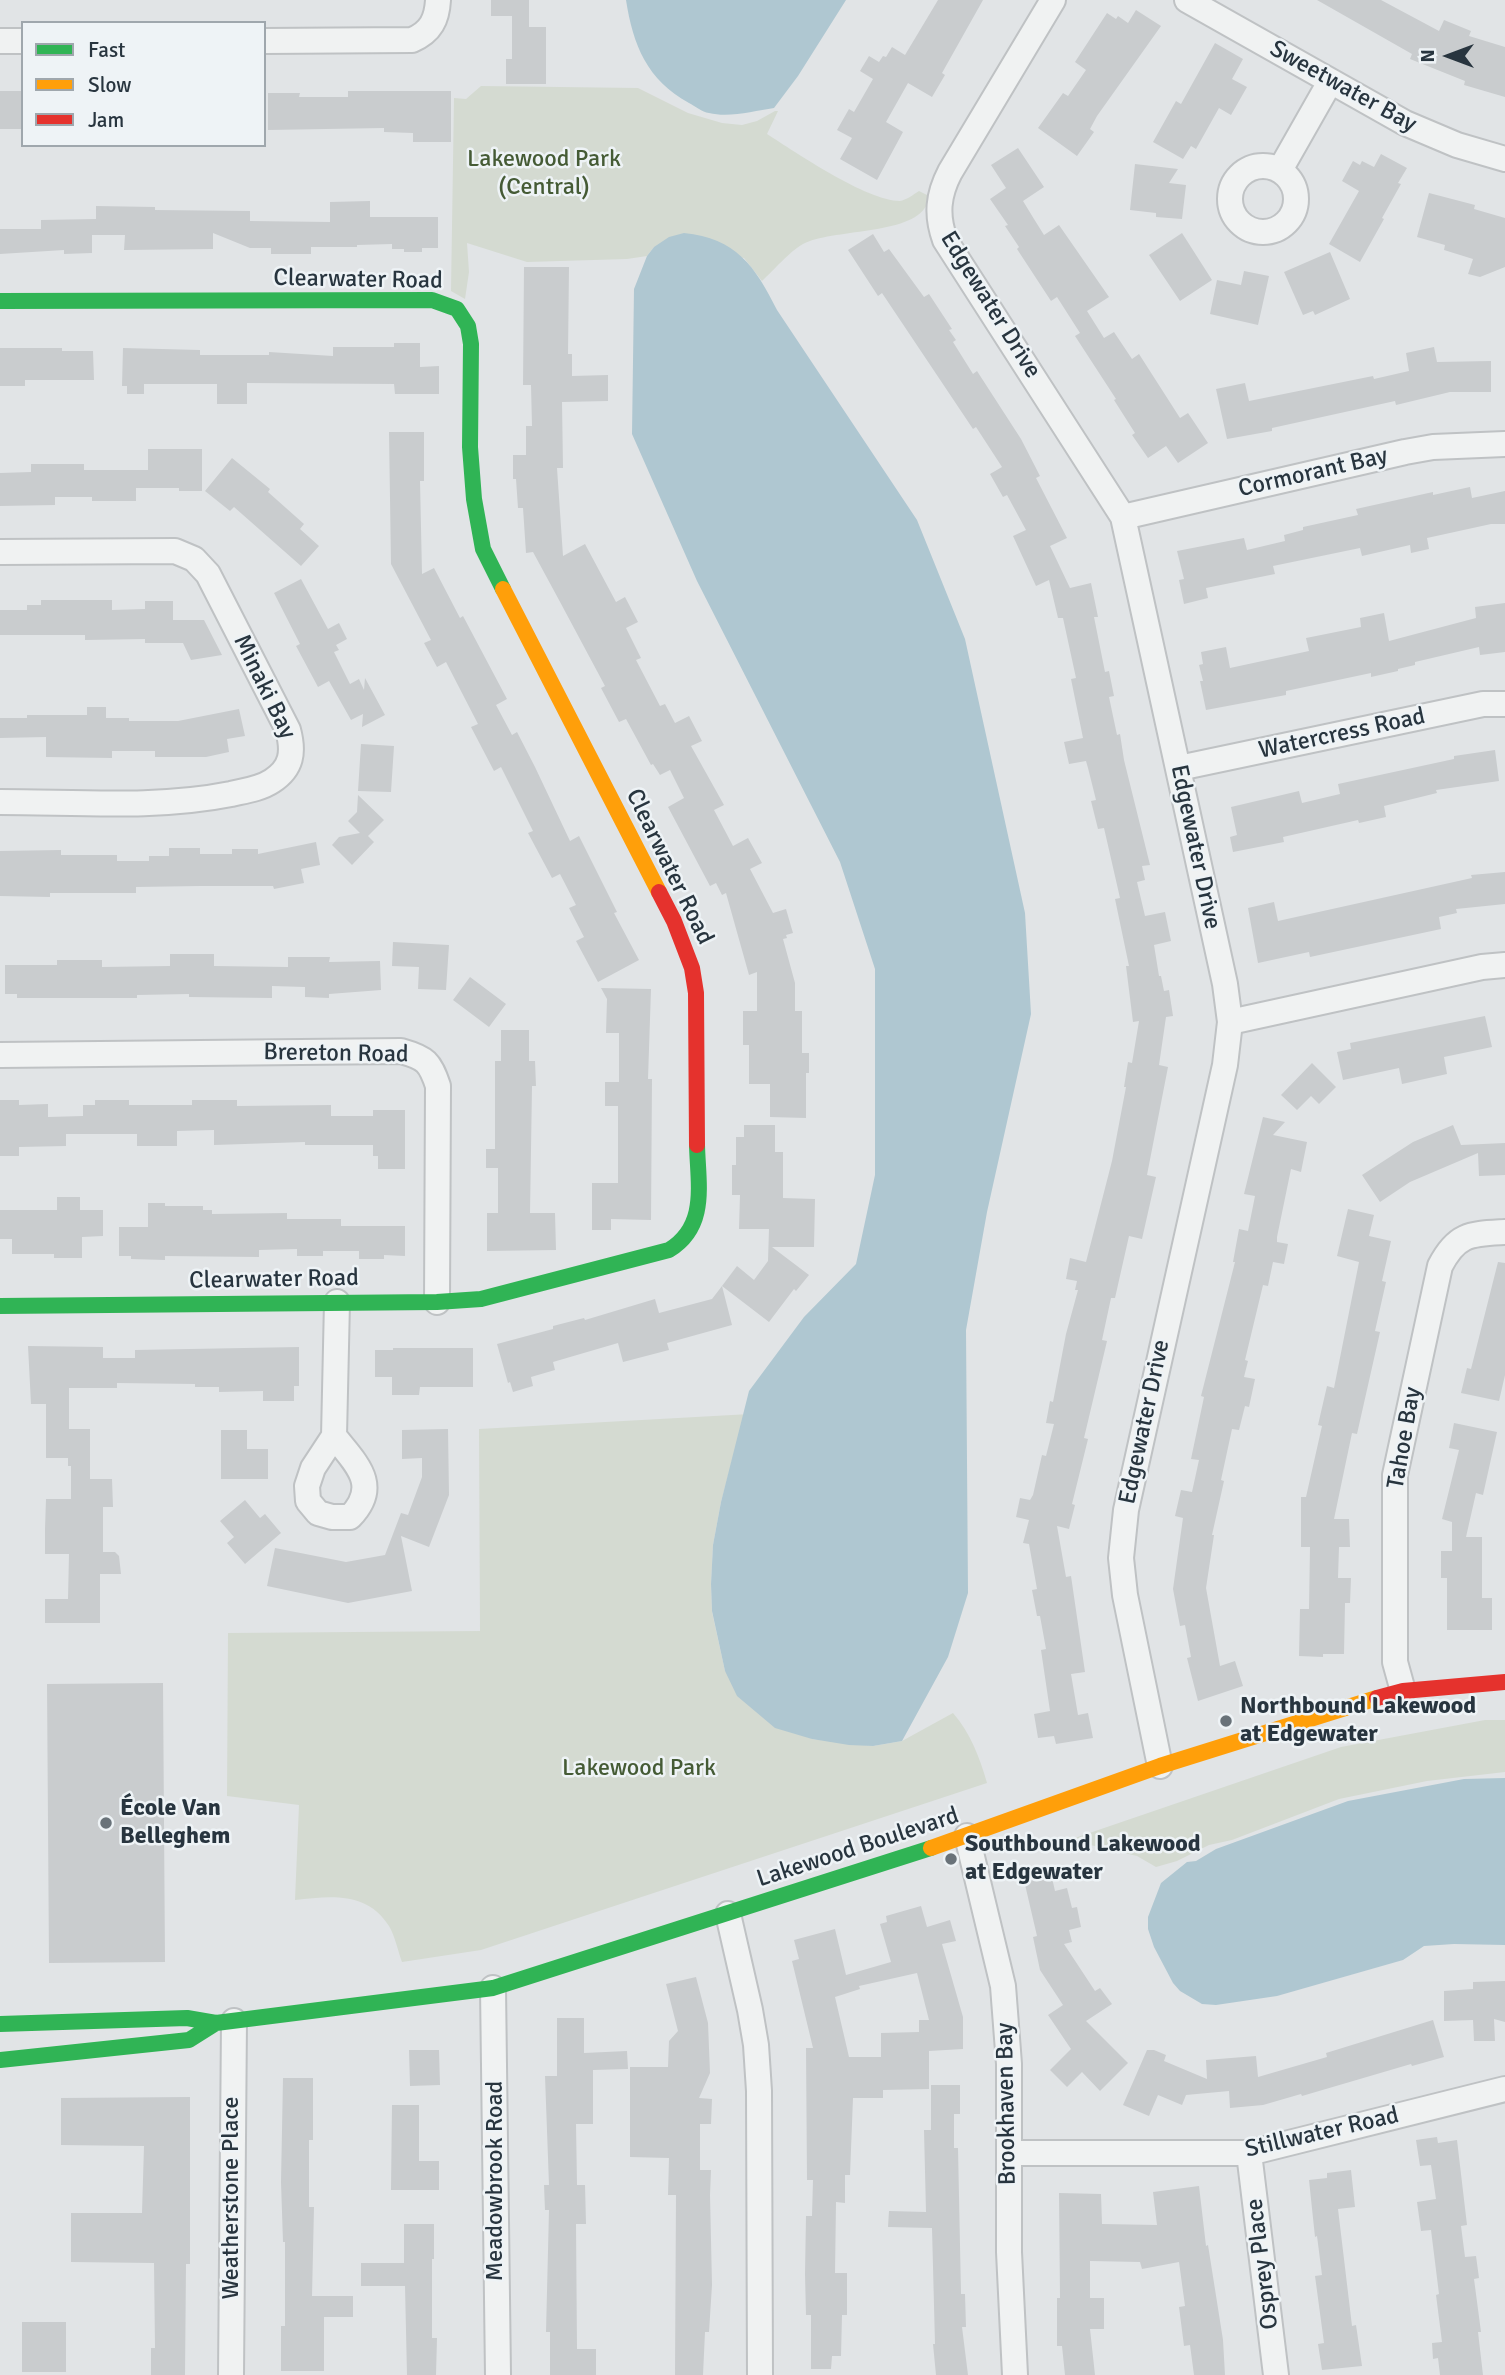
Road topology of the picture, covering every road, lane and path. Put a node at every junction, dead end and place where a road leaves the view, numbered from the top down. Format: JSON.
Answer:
{"nodes":[{"id":1,"x":438,"y":0,"type":"edge"},
{"id":2,"x":1053,"y":0,"type":"edge"},
{"id":3,"x":1188,"y":0,"type":"edge"},
{"id":4,"x":0,"y":41,"type":"edge"},
{"id":5,"x":21,"y":41,"type":"edge"},
{"id":6,"x":266,"y":41,"type":"edge"},
{"id":7,"x":1330,"y":82,"type":"junction"},
{"id":8,"x":1505,"y":159,"type":"edge"},
{"id":9,"x":1280,"y":170,"type":"dead end"},
{"id":10,"x":0,"y":301,"type":"edge"},
{"id":11,"x":1505,"y":444,"type":"edge"},
{"id":12,"x":1123,"y":517,"type":"junction"},
{"id":13,"x":0,"y":552,"type":"edge"},
{"id":14,"x":1505,"y":704,"type":"edge"},
{"id":15,"x":1179,"y":768,"type":"junction"},
{"id":16,"x":0,"y":802,"type":"edge"},
{"id":17,"x":1505,"y":965,"type":"edge"},
{"id":18,"x":1230,"y":1022,"type":"junction"},
{"id":19,"x":0,"y":1055,"type":"edge"},
{"id":20,"x":1505,"y":1232,"type":"edge"},
{"id":21,"x":337,"y":1302,"type":"junction"},
{"id":22,"x":437,"y":1302,"type":"junction"},
{"id":23,"x":0,"y":1306,"type":"edge"},
{"id":24,"x":334,"y":1436,"type":"dead end"},
{"id":25,"x":1505,"y":1682,"type":"edge"},
{"id":26,"x":1403,"y":1690,"type":"junction"},
{"id":27,"x":1160,"y":1766,"type":"junction"},
{"id":28,"x":967,"y":1836,"type":"junction"},
{"id":29,"x":728,"y":1914,"type":"junction"},
{"id":30,"x":493,"y":1988,"type":"junction"},
{"id":31,"x":225,"y":2022,"type":"junction"},
{"id":32,"x":0,"y":2024,"type":"edge"},
{"id":33,"x":0,"y":2060,"type":"edge"},
{"id":34,"x":1505,"y":2092,"type":"edge"},
{"id":35,"x":1009,"y":2153,"type":"junction"},
{"id":36,"x":1249,"y":2153,"type":"junction"},
{"id":37,"x":231,"y":2375,"type":"edge"},
{"id":38,"x":498,"y":2375,"type":"edge"},
{"id":39,"x":760,"y":2375,"type":"edge"},
{"id":40,"x":1015,"y":2375,"type":"edge"},
{"id":41,"x":1276,"y":2375,"type":"edge"}],
"edges":[{"from":1,"to":6,"type":"street"},
{"from":2,"to":12,"type":"street","name":"Edgewater Drive"},
{"from":3,"to":7,"type":"street","name":"Sweetwater Bay"},
{"from":4,"to":5,"type":"street"},
{"from":7,"to":8,"type":"street","name":"Sweetwater Bay"},
{"from":7,"to":9,"type":"street"},
{"from":10,"to":22,"type":"street","name":"Clearwater Road"},
{"from":11,"to":12,"type":"street","name":"Cormorant Bay"},
{"from":12,"to":15,"type":"street","name":"Edgewater Drive"},
{"from":13,"to":16,"type":"street","name":"Minaki Bay"},
{"from":14,"to":15,"type":"street","name":"Watercress Road"},
{"from":15,"to":18,"type":"street","name":"Edgewater Drive"},
{"from":17,"to":18,"type":"street"},
{"from":18,"to":27,"type":"street","name":"Edgewater Drive"},
{"from":19,"to":22,"type":"street","name":"Brereton Road"},
{"from":20,"to":26,"type":"street","name":"Tahoe Bay"},
{"from":21,"to":22,"type":"street","name":"Clearwater Road"},
{"from":21,"to":23,"type":"street","name":"Clearwater Road"},
{"from":21,"to":24,"type":"street"},
{"from":25,"to":26,"type":"street","name":"Lakewood Boulevard"},
{"from":26,"to":27,"type":"street","name":"Lakewood Boulevard"},
{"from":27,"to":28,"type":"street","name":"Lakewood Boulevard"},
{"from":28,"to":29,"type":"street","name":"Lakewood Boulevard"},
{"from":28,"to":35,"type":"street","name":"Brookhaven Bay"},
{"from":29,"to":30,"type":"street","name":"Lakewood Boulevard"},
{"from":29,"to":39,"type":"street"},
{"from":30,"to":31,"type":"street","name":"Lakewood Boulevard"},
{"from":30,"to":38,"type":"street","name":"Meadowbrook Road"},
{"from":31,"to":32,"type":"street","name":"Lakewood Boulevard"},
{"from":31,"to":33,"type":"street","name":"Lakewood Boulevard"},
{"from":31,"to":37,"type":"street","name":"Weatherstone Place"},
{"from":34,"to":36,"type":"street","name":"Stillwater Road"},
{"from":35,"to":36,"type":"street","name":"Stillwater Road"},
{"from":35,"to":40,"type":"street","name":"Brookhaven Bay"},
{"from":36,"to":41,"type":"street","name":"Osprey Place"}]}
